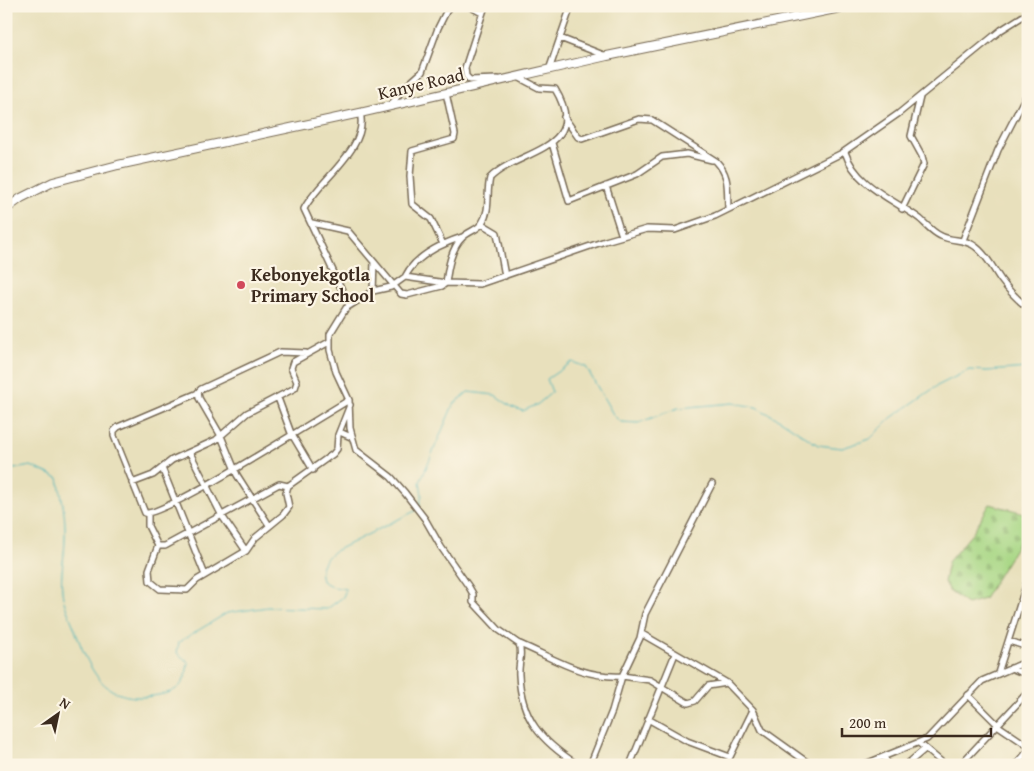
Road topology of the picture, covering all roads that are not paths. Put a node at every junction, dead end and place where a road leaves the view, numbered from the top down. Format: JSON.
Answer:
{"nodes":[{"id":1,"x":449,"y":6,"type":"edge"},
{"id":2,"x":470,"y":6,"type":"edge"},
{"id":3,"x":485,"y":6,"type":"edge"},
{"id":4,"x":571,"y":6,"type":"edge"},
{"id":5,"x":792,"y":6,"type":"edge"},
{"id":6,"x":850,"y":6,"type":"edge"},
{"id":7,"x":482,"y":13,"type":"junction"},
{"id":8,"x":1028,"y":13,"type":"edge"},
{"id":9,"x":796,"y":18,"type":"junction"},
{"id":10,"x":560,"y":38,"type":"junction"},
{"id":11,"x":608,"y":56,"type":"junction"},
{"id":12,"x":549,"y":70,"type":"junction"},
{"id":13,"x":518,"y":77,"type":"junction"},
{"id":14,"x":505,"y":80,"type":"junction"},
{"id":15,"x":1028,"y":92,"type":"edge"},
{"id":16,"x":446,"y":93,"type":"junction"},
{"id":17,"x":920,"y":96,"type":"junction"},
{"id":18,"x":390,"y":106,"type":"junction"},
{"id":19,"x":360,"y":113,"type":"junction"},
{"id":20,"x":564,"y":117,"type":"junction"},
{"id":21,"x":552,"y":143,"type":"junction"},
{"id":22,"x":845,"y":152,"type":"junction"},
{"id":23,"x":716,"y":161,"type":"junction"},
{"id":24,"x":606,"y":186,"type":"junction"},
{"id":25,"x":728,"y":208,"type":"junction"},
{"id":26,"x":6,"y":209,"type":"edge"},
{"id":27,"x":902,"y":209,"type":"junction"},
{"id":28,"x":312,"y":223,"type":"junction"},
{"id":29,"x":482,"y":224,"type":"junction"},
{"id":30,"x":622,"y":236,"type":"junction"},
{"id":31,"x":462,"y":237,"type":"junction"},
{"id":32,"x":964,"y":240,"type":"junction"},
{"id":33,"x":443,"y":244,"type":"junction"},
{"id":34,"x":374,"y":262,"type":"junction"},
{"id":35,"x":505,"y":276,"type":"junction"},
{"id":36,"x":405,"y":277,"type":"junction"},
{"id":37,"x":446,"y":284,"type":"junction"},
{"id":38,"x":394,"y":285,"type":"junction"},
{"id":39,"x":373,"y":291,"type":"junction"},
{"id":40,"x":349,"y":305,"type":"junction"},
{"id":41,"x":1028,"y":308,"type":"edge"},
{"id":42,"x":329,"y":342,"type":"junction"},
{"id":43,"x":306,"y":353,"type":"junction"},
{"id":44,"x":198,"y":394,"type":"junction"},
{"id":45,"x":278,"y":398,"type":"junction"},
{"id":46,"x":350,"y":402,"type":"junction"},
{"id":47,"x":350,"y":428,"type":"junction"},
{"id":48,"x":291,"y":433,"type":"junction"},
{"id":49,"x":340,"y":434,"type":"junction"},
{"id":50,"x":221,"y":436,"type":"junction"},
{"id":51,"x":351,"y":437,"type":"junction"},
{"id":52,"x":190,"y":452,"type":"junction"},
{"id":53,"x":162,"y":468,"type":"junction"},
{"id":54,"x":234,"y":468,"type":"junction"},
{"id":55,"x":313,"y":470,"type":"junction"},
{"id":56,"x":132,"y":483,"type":"junction"},
{"id":57,"x":712,"y":484,"type":"dead end"},
{"id":58,"x":207,"y":486,"type":"junction"},
{"id":59,"x":288,"y":486,"type":"junction"},
{"id":60,"x":252,"y":500,"type":"junction"},
{"id":61,"x":175,"y":502,"type":"junction"},
{"id":62,"x":148,"y":513,"type":"junction"},
{"id":63,"x":222,"y":516,"type":"junction"},
{"id":64,"x":269,"y":526,"type":"junction"},
{"id":65,"x":187,"y":534,"type":"junction"},
{"id":66,"x":158,"y":546,"type":"junction"},
{"id":67,"x":246,"y":551,"type":"junction"},
{"id":68,"x":205,"y":575,"type":"junction"},
{"id":69,"x":1028,"y":579,"type":"edge"},
{"id":70,"x":642,"y":634,"type":"junction"},
{"id":71,"x":1008,"y":641,"type":"junction"},
{"id":72,"x":520,"y":644,"type":"junction"},
{"id":73,"x":1028,"y":647,"type":"edge"},
{"id":74,"x":675,"y":654,"type":"junction"},
{"id":75,"x":1028,"y":661,"type":"edge"},
{"id":76,"x":1011,"y":668,"type":"junction"},
{"id":77,"x":998,"y":673,"type":"junction"},
{"id":78,"x":1028,"y":675,"type":"edge"},
{"id":79,"x":622,"y":676,"type":"junction"},
{"id":80,"x":727,"y":683,"type":"junction"},
{"id":81,"x":662,"y":687,"type":"junction"},
{"id":82,"x":1028,"y":692,"type":"edge"},
{"id":83,"x":968,"y":695,"type":"junction"},
{"id":84,"x":754,"y":710,"type":"junction"},
{"id":85,"x":648,"y":719,"type":"junction"},
{"id":86,"x":997,"y":724,"type":"junction"},
{"id":87,"x":919,"y":743,"type":"junction"},
{"id":88,"x":1028,"y":746,"type":"edge"},
{"id":89,"x":925,"y":749,"type":"junction"},
{"id":90,"x":1028,"y":751,"type":"edge"},
{"id":91,"x":884,"y":757,"type":"junction"},
{"id":92,"x":730,"y":758,"type":"junction"},
{"id":93,"x":578,"y":765,"type":"edge"},
{"id":94,"x":590,"y":765,"type":"edge"},
{"id":95,"x":630,"y":765,"type":"edge"},
{"id":96,"x":726,"y":765,"type":"edge"},
{"id":97,"x":811,"y":765,"type":"edge"},
{"id":98,"x":863,"y":765,"type":"edge"},
{"id":99,"x":889,"y":765,"type":"edge"},
{"id":100,"x":906,"y":765,"type":"edge"},
{"id":101,"x":945,"y":765,"type":"edge"},
{"id":102,"x":960,"y":765,"type":"edge"},
{"id":103,"x":1016,"y":765,"type":"edge"}],
"edges":[{"from":1,"to":18,"type":"street"},
{"from":2,"to":7,"type":"street"},
{"from":3,"to":7,"type":"street"},
{"from":4,"to":10,"type":"street"},
{"from":5,"to":9,"type":"street"},
{"from":6,"to":9,"type":"main road","name":"Kanye Road"},
{"from":7,"to":14,"type":"street"},
{"from":8,"to":17,"type":"street"},
{"from":9,"to":11,"type":"main road","name":"Kanye Road"},
{"from":10,"to":11,"type":"street"},
{"from":10,"to":12,"type":"street"},
{"from":11,"to":12,"type":"main road","name":"Kanye Road"},
{"from":12,"to":13,"type":"main road","name":"Kanye Road"},
{"from":13,"to":14,"type":"main road","name":"Kanye Road"},
{"from":13,"to":20,"type":"street"},
{"from":14,"to":16,"type":"main road","name":"Kanye Road"},
{"from":15,"to":32,"type":"street"},
{"from":16,"to":18,"type":"main road","name":"Kanye Road"},
{"from":16,"to":33,"type":"street"},
{"from":17,"to":22,"type":"street"},
{"from":17,"to":27,"type":"street"},
{"from":18,"to":19,"type":"main road","name":"Kanye Road"},
{"from":19,"to":26,"type":"main road","name":"Kanye Road"},
{"from":19,"to":28,"type":"street"},
{"from":20,"to":21,"type":"street"},
{"from":20,"to":23,"type":"street"},
{"from":21,"to":24,"type":"street"},
{"from":21,"to":29,"type":"street"},
{"from":22,"to":25,"type":"street"},
{"from":22,"to":27,"type":"street"},
{"from":23,"to":24,"type":"street"},
{"from":23,"to":25,"type":"street"},
{"from":24,"to":30,"type":"street"},
{"from":25,"to":30,"type":"street"},
{"from":27,"to":32,"type":"street"},
{"from":28,"to":34,"type":"street"},
{"from":28,"to":40,"type":"street"},
{"from":29,"to":31,"type":"street"},
{"from":29,"to":35,"type":"street"},
{"from":30,"to":35,"type":"street"},
{"from":31,"to":33,"type":"street"},
{"from":31,"to":37,"type":"street"},
{"from":32,"to":41,"type":"street"},
{"from":33,"to":36,"type":"street"},
{"from":34,"to":38,"type":"street"},
{"from":34,"to":39,"type":"street"},
{"from":35,"to":37,"type":"street"},
{"from":36,"to":37,"type":"street"},
{"from":36,"to":38,"type":"street"},
{"from":37,"to":38,"type":"street"},
{"from":38,"to":39,"type":"street"},
{"from":39,"to":40,"type":"street"},
{"from":40,"to":42,"type":"street"},
{"from":42,"to":43,"type":"street"},
{"from":42,"to":46,"type":"street"},
{"from":43,"to":44,"type":"street"},
{"from":43,"to":45,"type":"street"},
{"from":44,"to":50,"type":"street"},
{"from":44,"to":56,"type":"street"},
{"from":45,"to":48,"type":"street"},
{"from":45,"to":50,"type":"street"},
{"from":46,"to":47,"type":"street"},
{"from":46,"to":48,"type":"street"},
{"from":46,"to":49,"type":"street"},
{"from":47,"to":49,"type":"street"},
{"from":47,"to":51,"type":"street"},
{"from":48,"to":54,"type":"street"},
{"from":48,"to":55,"type":"street"},
{"from":49,"to":51,"type":"street"},
{"from":49,"to":55,"type":"street"},
{"from":50,"to":52,"type":"street"},
{"from":50,"to":54,"type":"street"},
{"from":51,"to":72,"type":"street"},
{"from":52,"to":53,"type":"street"},
{"from":52,"to":58,"type":"street"},
{"from":53,"to":56,"type":"street"},
{"from":53,"to":61,"type":"street"},
{"from":54,"to":58,"type":"street"},
{"from":54,"to":60,"type":"street"},
{"from":55,"to":59,"type":"street"},
{"from":56,"to":62,"type":"street"},
{"from":57,"to":70,"type":"street"},
{"from":58,"to":61,"type":"street"},
{"from":58,"to":63,"type":"street"},
{"from":59,"to":60,"type":"street"},
{"from":59,"to":64,"type":"street"},
{"from":60,"to":63,"type":"street"},
{"from":60,"to":64,"type":"street"},
{"from":61,"to":62,"type":"street"},
{"from":61,"to":65,"type":"street"},
{"from":62,"to":66,"type":"street"},
{"from":63,"to":65,"type":"street"},
{"from":63,"to":67,"type":"street"},
{"from":64,"to":67,"type":"street"},
{"from":65,"to":66,"type":"street"},
{"from":65,"to":68,"type":"street"},
{"from":66,"to":68,"type":"street"},
{"from":67,"to":68,"type":"street"},
{"from":69,"to":71,"type":"street"},
{"from":70,"to":74,"type":"street"},
{"from":70,"to":79,"type":"street"},
{"from":71,"to":73,"type":"street"},
{"from":71,"to":77,"type":"street"},
{"from":72,"to":79,"type":"street"},
{"from":72,"to":93,"type":"street"},
{"from":74,"to":80,"type":"street"},
{"from":74,"to":81,"type":"street"},
{"from":75,"to":76,"type":"street"},
{"from":76,"to":77,"type":"street"},
{"from":76,"to":78,"type":"street"},
{"from":77,"to":83,"type":"street"},
{"from":79,"to":81,"type":"street"},
{"from":79,"to":94,"type":"street"},
{"from":80,"to":81,"type":"street"},
{"from":80,"to":84,"type":"street"},
{"from":81,"to":85,"type":"street"},
{"from":82,"to":86,"type":"street"},
{"from":83,"to":86,"type":"street"},
{"from":83,"to":87,"type":"street"},
{"from":84,"to":92,"type":"street"},
{"from":84,"to":97,"type":"street"},
{"from":85,"to":92,"type":"street"},
{"from":85,"to":95,"type":"street"},
{"from":86,"to":88,"type":"street"},
{"from":86,"to":102,"type":"street"},
{"from":87,"to":89,"type":"street"},
{"from":87,"to":91,"type":"street"},
{"from":89,"to":100,"type":"street"},
{"from":89,"to":101,"type":"street"},
{"from":90,"to":103,"type":"street"},
{"from":91,"to":98,"type":"street"},
{"from":91,"to":99,"type":"street"},
{"from":92,"to":96,"type":"street"}]}
